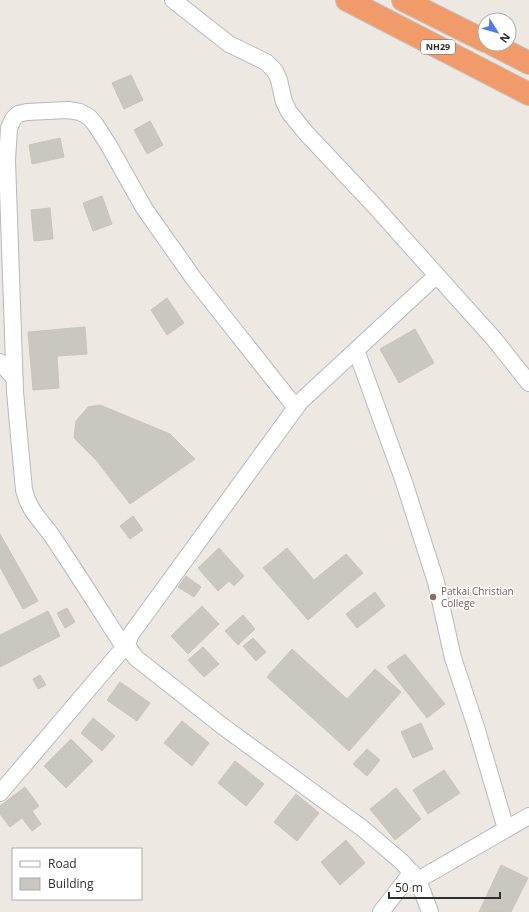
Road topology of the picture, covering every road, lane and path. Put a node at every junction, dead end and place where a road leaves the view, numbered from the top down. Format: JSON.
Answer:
{"nodes":[{"id":1,"x":173,"y":0,"type":"edge"},
{"id":2,"x":347,"y":0,"type":"edge"},
{"id":3,"x":403,"y":0,"type":"edge"},
{"id":4,"x":477,"y":37,"type":"edge"},
{"id":5,"x":508,"y":52,"type":"edge"},
{"id":6,"x":529,"y":63,"type":"edge"},
{"id":7,"x":529,"y":94,"type":"edge"},
{"id":8,"x":4,"y":167,"type":"edge"},
{"id":9,"x":436,"y":276,"type":"junction"},
{"id":10,"x":356,"y":350,"type":"junction"},
{"id":11,"x":0,"y":362,"type":"edge"},
{"id":12,"x":15,"y":379,"type":"junction"},
{"id":13,"x":529,"y":383,"type":"edge"},
{"id":14,"x":296,"y":408,"type":"junction"},
{"id":15,"x":126,"y":645,"type":"junction"},
{"id":16,"x":0,"y":793,"type":"edge"},
{"id":17,"x":529,"y":816,"type":"edge"},
{"id":18,"x":506,"y":829,"type":"junction"},
{"id":19,"x":415,"y":876,"type":"junction"},
{"id":20,"x":381,"y":912,"type":"edge"},
{"id":21,"x":430,"y":912,"type":"edge"}],
"edges":[{"from":1,"to":9,"type":"street"},
{"from":2,"to":7,"type":"highway","number":"NH29"},
{"from":3,"to":4,"type":"highway","number":"NH29"},
{"from":5,"to":6,"type":"highway"},
{"from":8,"to":12,"type":"street"},
{"from":8,"to":14,"type":"street"},
{"from":9,"to":10,"type":"street"},
{"from":9,"to":13,"type":"street"},
{"from":10,"to":14,"type":"street"},
{"from":10,"to":18,"type":"street"},
{"from":11,"to":12,"type":"street"},
{"from":12,"to":15,"type":"street"},
{"from":14,"to":15,"type":"street"},
{"from":15,"to":16,"type":"street"},
{"from":15,"to":19,"type":"street"},
{"from":17,"to":18,"type":"street"},
{"from":18,"to":19,"type":"street"},
{"from":19,"to":20,"type":"street"},
{"from":19,"to":21,"type":"street"}]}
